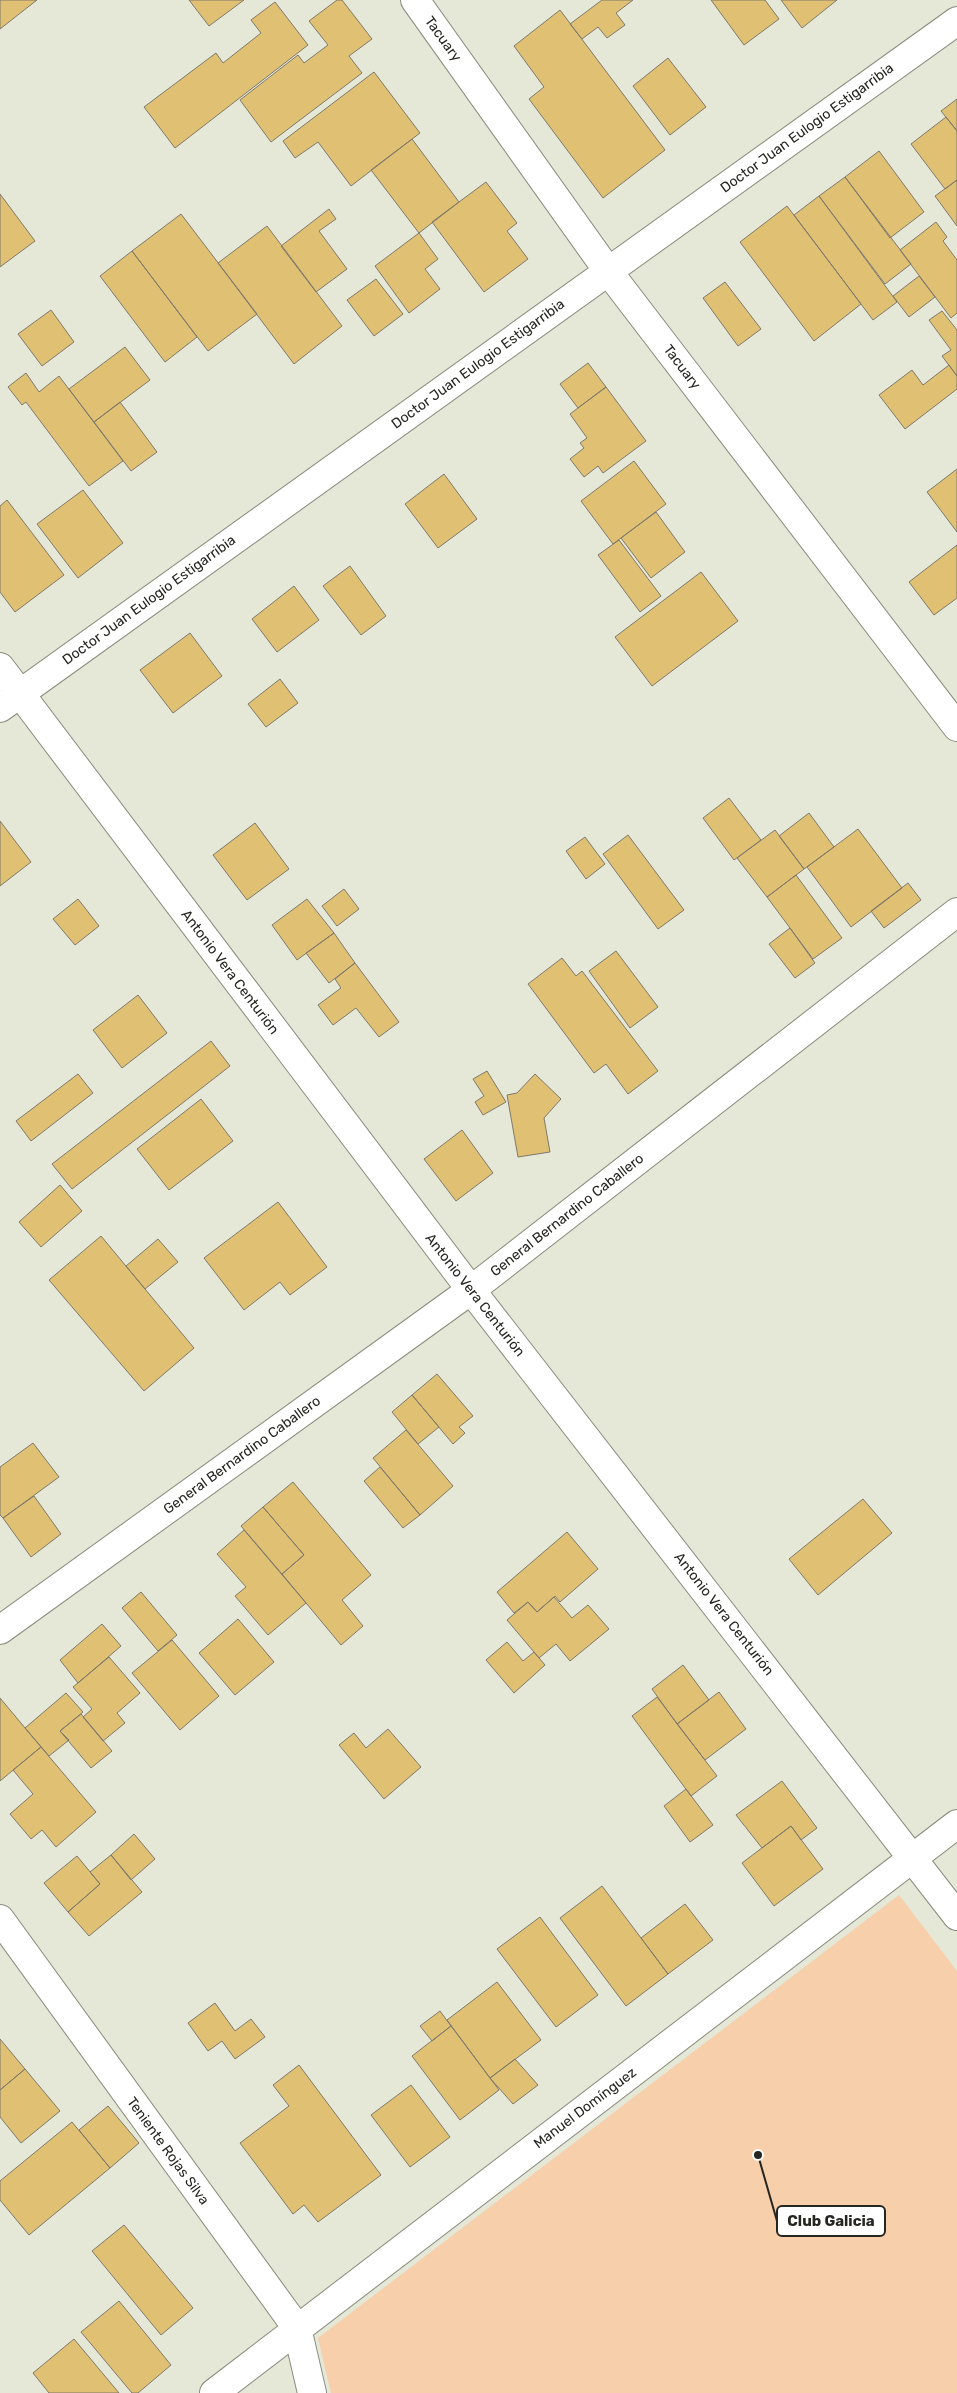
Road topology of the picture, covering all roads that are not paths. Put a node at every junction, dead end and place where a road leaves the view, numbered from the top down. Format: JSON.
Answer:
{"nodes":[{"id":1,"x":415,"y":0,"type":"edge"},
{"id":2,"x":957,"y":21,"type":"edge"},
{"id":3,"x":608,"y":271,"type":"junction"},
{"id":4,"x":0,"y":668,"type":"edge"},
{"id":5,"x":10,"y":701,"type":"edge"},
{"id":6,"x":957,"y":727,"type":"edge"},
{"id":7,"x":957,"y":912,"type":"edge"},
{"id":8,"x":470,"y":1290,"type":"junction"},
{"id":9,"x":0,"y":1630,"type":"edge"},
{"id":10,"x":957,"y":1824,"type":"edge"},
{"id":11,"x":914,"y":1858,"type":"junction"},
{"id":12,"x":957,"y":1916,"type":"edge"},
{"id":13,"x":0,"y":1919,"type":"edge"},
{"id":14,"x":296,"y":2328,"type":"junction"},
{"id":15,"x":214,"y":2393,"type":"edge"},
{"id":16,"x":312,"y":2393,"type":"edge"}],
"edges":[{"from":1,"to":3,"type":"street","name":"Tacuary"},
{"from":2,"to":3,"type":"street","name":"Doctor Juan Eulogio Estigarribia"},
{"from":3,"to":5,"type":"street","name":"Doctor Juan Eulogio Estigarribia"},
{"from":3,"to":6,"type":"street","name":"Tacuary"},
{"from":4,"to":5,"type":"street","name":"Antonio Vera Centurión"},
{"from":5,"to":8,"type":"street","name":"Antonio Vera Centurión"},
{"from":7,"to":8,"type":"street","name":"General Bernardino Caballero"},
{"from":8,"to":9,"type":"street","name":"General Bernardino Caballero"},
{"from":8,"to":11,"type":"street","name":"Antonio Vera Centurión"},
{"from":10,"to":11,"type":"street","name":"Manuel Domínguez"},
{"from":11,"to":12,"type":"street","name":"Antonio Vera Centurión"},
{"from":11,"to":14,"type":"street","name":"Manuel Domínguez"},
{"from":13,"to":14,"type":"street","name":"Teniente Rojas Silva"},
{"from":14,"to":15,"type":"street","name":"Manuel Domínguez"},
{"from":14,"to":16,"type":"street","name":"Teniente Rojas Silva"}]}
